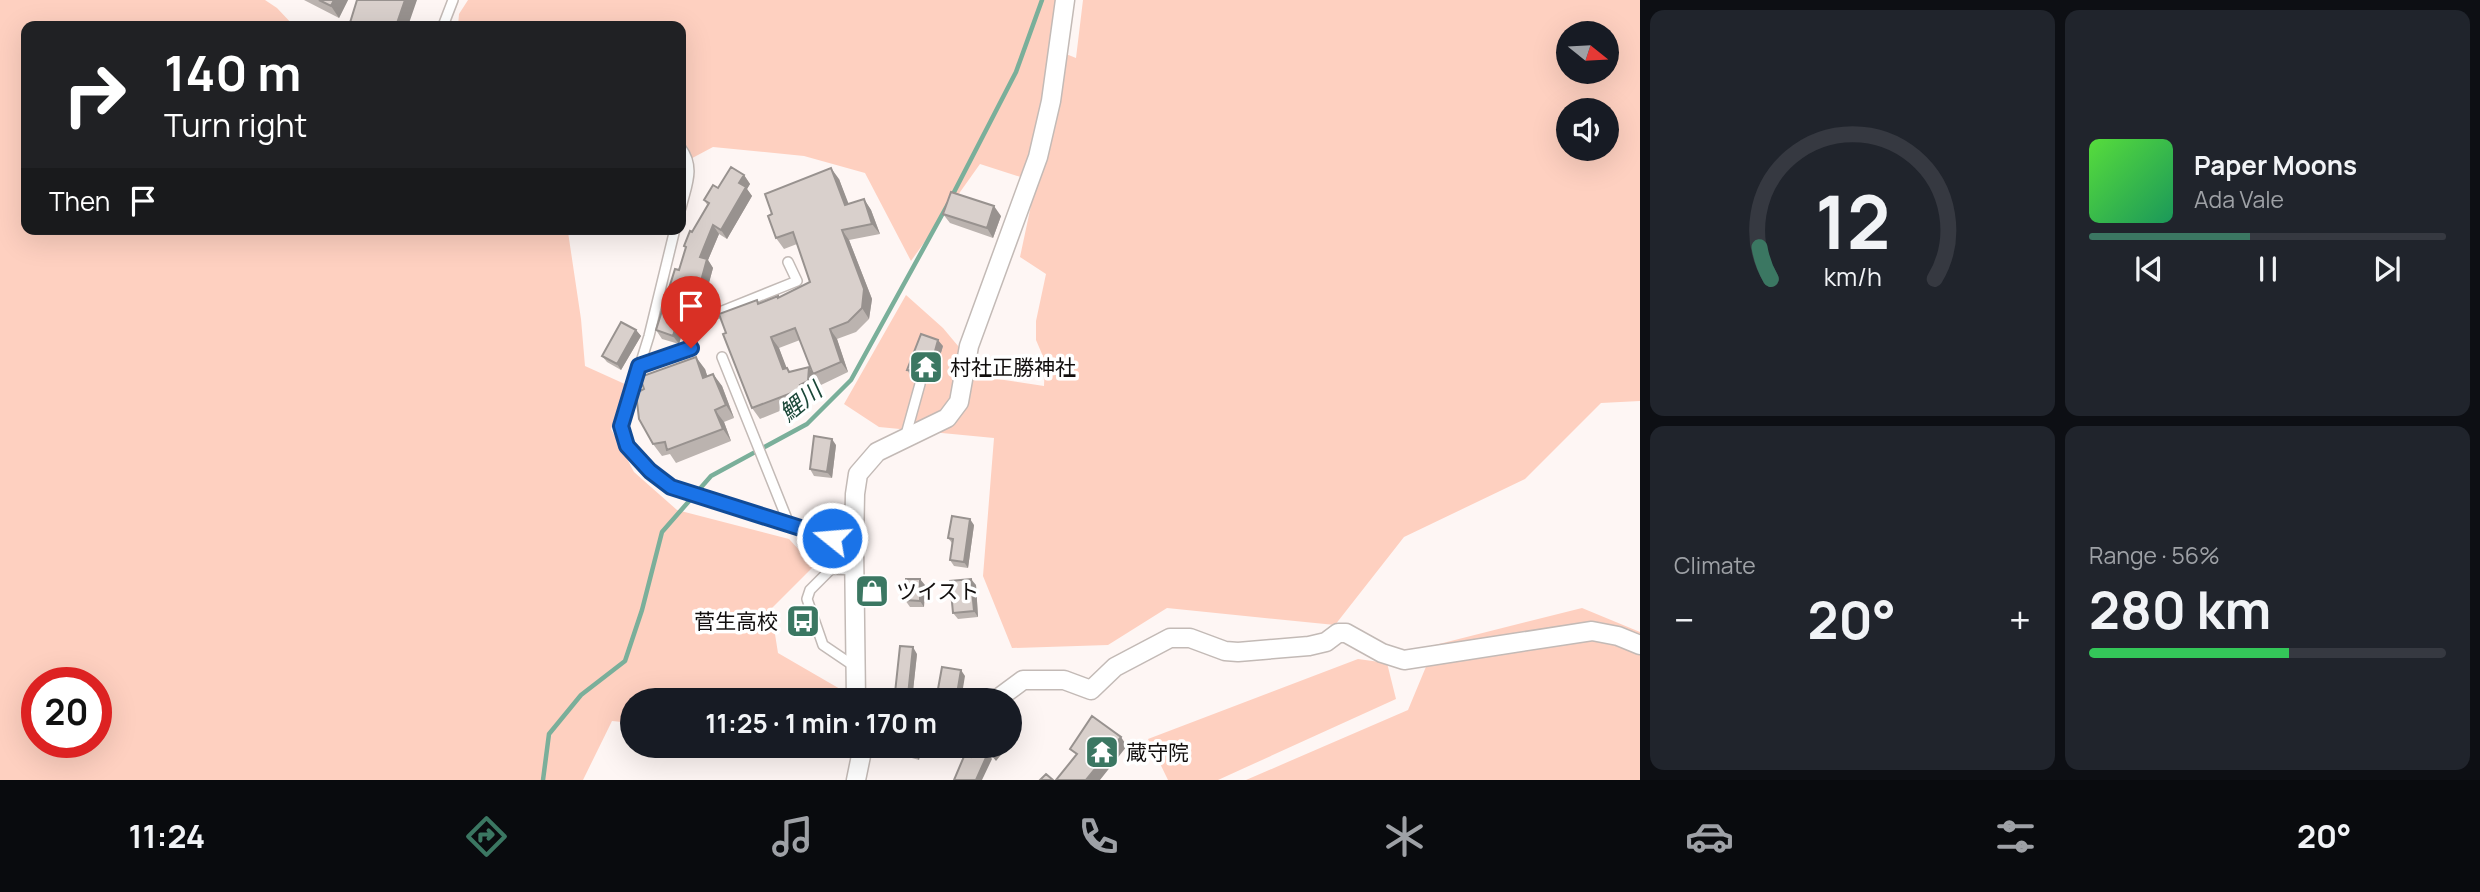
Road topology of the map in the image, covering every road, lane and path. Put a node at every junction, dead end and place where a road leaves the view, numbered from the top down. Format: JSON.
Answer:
{"nodes":[{"id":1,"x":453,"y":0,"type":"edge"},
{"id":2,"x":1065,"y":0,"type":"edge"},
{"id":3,"x":445,"y":21,"type":"edge"},
{"id":4,"x":686,"y":155,"type":"edge"},
{"id":5,"x":686,"y":187,"type":"edge"},
{"id":6,"x":674,"y":235,"type":"edge"},
{"id":7,"x":788,"y":262,"type":"dead end"},
{"id":8,"x":722,"y":357,"type":"dead end"},
{"id":9,"x":639,"y":366,"type":"junction"},
{"id":10,"x":920,"y":384,"type":"dead end"},
{"id":11,"x":904,"y":439,"type":"junction"},
{"id":12,"x":789,"y":524,"type":"junction"},
{"id":13,"x":854,"y":545,"type":"junction"},
{"id":14,"x":855,"y":570,"type":"junction"},
{"id":15,"x":1640,"y":645,"type":"edge"},
{"id":16,"x":854,"y":666,"type":"junction"},
{"id":17,"x":855,"y":688,"type":"edge"},
{"id":18,"x":1012,"y":688,"type":"edge"},
{"id":19,"x":861,"y":758,"type":"edge"},
{"id":20,"x":856,"y":780,"type":"edge"}],
"edges":[{"from":1,"to":3,"type":"lane"},
{"from":2,"to":11,"type":"street"},
{"from":4,"to":5,"type":"lane"},
{"from":6,"to":9,"type":"lane"},
{"from":7,"to":9,"type":"lane"},
{"from":8,"to":12,"type":"lane"},
{"from":9,"to":12,"type":"lane"},
{"from":10,"to":11,"type":"lane"},
{"from":11,"to":13,"type":"street"},
{"from":12,"to":13,"type":"lane"},
{"from":13,"to":14,"type":"street"},
{"from":14,"to":16,"type":"street"},
{"from":14,"to":16,"type":"lane"},
{"from":15,"to":18,"type":"street"},
{"from":16,"to":17,"type":"street"},
{"from":19,"to":20,"type":"street"}]}
